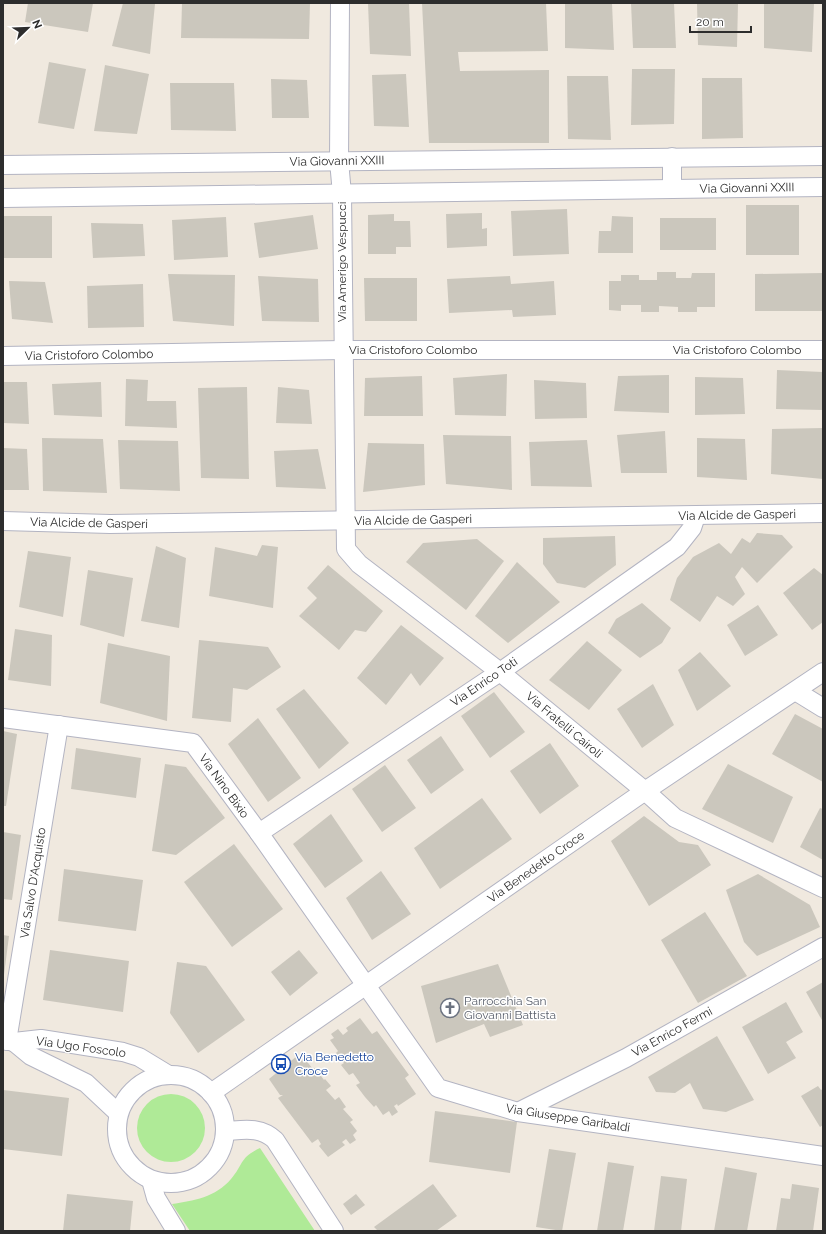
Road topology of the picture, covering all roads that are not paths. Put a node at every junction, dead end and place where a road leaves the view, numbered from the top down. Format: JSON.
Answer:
{"nodes":[{"id":1,"x":340,"y":3,"type":"edge"},
{"id":2,"x":823,"y":156,"type":"edge"},
{"id":3,"x":672,"y":157,"type":"junction"},
{"id":4,"x":339,"y":161,"type":"junction"},
{"id":5,"x":3,"y":164,"type":"edge"},
{"id":6,"x":823,"y":187,"type":"edge"},
{"id":7,"x":672,"y":189,"type":"junction"},
{"id":8,"x":342,"y":194,"type":"junction"},
{"id":9,"x":3,"y":198,"type":"edge"},
{"id":10,"x":343,"y":350,"type":"junction"},
{"id":11,"x":823,"y":350,"type":"edge"},
{"id":12,"x":3,"y":356,"type":"edge"},
{"id":13,"x":823,"y":513,"type":"edge"},
{"id":14,"x":696,"y":516,"type":"junction"},
{"id":15,"x":3,"y":521,"type":"edge"},
{"id":16,"x":344,"y":521,"type":"junction"},
{"id":17,"x":500,"y":672,"type":"junction"},
{"id":18,"x":823,"y":672,"type":"edge"},
{"id":19,"x":797,"y":692,"type":"junction"},
{"id":20,"x":823,"y":708,"type":"edge"},
{"id":21,"x":3,"y":718,"type":"edge"},
{"id":22,"x":58,"y":725,"type":"junction"},
{"id":23,"x":645,"y":791,"type":"junction"},
{"id":24,"x":259,"y":833,"type":"junction"},
{"id":25,"x":823,"y":888,"type":"edge"},
{"id":26,"x":823,"y":947,"type":"edge"},
{"id":27,"x":365,"y":986,"type":"junction"},
{"id":28,"x":8,"y":1041,"type":"edge"},
{"id":29,"x":167,"y":1074,"type":"junction"},
{"id":30,"x":211,"y":1093,"type":"junction"},
{"id":31,"x":518,"y":1112,"type":"junction"},
{"id":32,"x":118,"y":1113,"type":"junction"},
{"id":33,"x":225,"y":1131,"type":"junction"},
{"id":34,"x":823,"y":1156,"type":"edge"},
{"id":35,"x":151,"y":1180,"type":"junction"},
{"id":36,"x":176,"y":1231,"type":"edge"},
{"id":37,"x":334,"y":1231,"type":"edge"}],
"edges":[{"from":1,"to":4,"type":"street","name":"Via Amerigo Vespucci"},
{"from":2,"to":3,"type":"street","name":"Via Giovanni XXIII"},
{"from":3,"to":4,"type":"street","name":"Via Giovanni XXIII"},
{"from":3,"to":7,"type":"street"},
{"from":4,"to":5,"type":"street","name":"Via Giovanni XXIII"},
{"from":4,"to":8,"type":"street","name":"Via Amerigo Vespucci"},
{"from":6,"to":7,"type":"street","name":"Via Giovanni XXIII"},
{"from":7,"to":8,"type":"street","name":"Via Giovanni XXIII"},
{"from":8,"to":9,"type":"street","name":"Via Giovanni XXIII"},
{"from":8,"to":10,"type":"street","name":"Via Amerigo Vespucci"},
{"from":10,"to":11,"type":"street","name":"Via Cristoforo Colombo"},
{"from":10,"to":12,"type":"street","name":"Via Cristoforo Colombo"},
{"from":10,"to":16,"type":"street","name":"Via Amerigo Vespucci"},
{"from":13,"to":14,"type":"street","name":"Via Alcide de Gasperi"},
{"from":14,"to":16,"type":"street","name":"Via Alcide de Gasperi"},
{"from":14,"to":17,"type":"street","name":"Via Enrico Toti"},
{"from":15,"to":16,"type":"street","name":"Via Alcide de Gasperi"},
{"from":16,"to":17,"type":"street","name":"Via Fratelli Cairoli"},
{"from":17,"to":23,"type":"street","name":"Via Fratelli Cairoli"},
{"from":17,"to":24,"type":"street","name":"Via Enrico Toti"},
{"from":18,"to":19,"type":"street","name":"Via Benedetto Croce"},
{"from":19,"to":20,"type":"street"},
{"from":19,"to":23,"type":"street","name":"Via Benedetto Croce"},
{"from":21,"to":22,"type":"street","name":"Via Nino Bixio"},
{"from":22,"to":24,"type":"street","name":"Via Nino Bixio"},
{"from":22,"to":28,"type":"street","name":"Via Salvo D'Acquisto"},
{"from":23,"to":25,"type":"street","name":"Via Fratelli Cairoli"},
{"from":23,"to":27,"type":"street","name":"Via Benedetto Croce"},
{"from":24,"to":27,"type":"street","name":"Via Nino Bixio"},
{"from":26,"to":31,"type":"street","name":"Via Enrico Fermi"},
{"from":27,"to":30,"type":"street","name":"Via Benedetto Croce"},
{"from":27,"to":31,"type":"street","name":"Via Giuseppe Garibaldi"},
{"from":28,"to":29,"type":"street","name":"Via Ugo Foscolo"},
{"from":28,"to":32,"type":"street","name":"Via Ugo Foscolo"},
{"from":29,"to":30,"type":"street"},
{"from":29,"to":32,"type":"street"},
{"from":30,"to":33,"type":"street"},
{"from":31,"to":34,"type":"street","name":"Via Giuseppe Garibaldi"},
{"from":32,"to":35,"type":"street"},
{"from":33,"to":35,"type":"street"},
{"from":33,"to":37,"type":"street"},
{"from":35,"to":36,"type":"street"}]}
